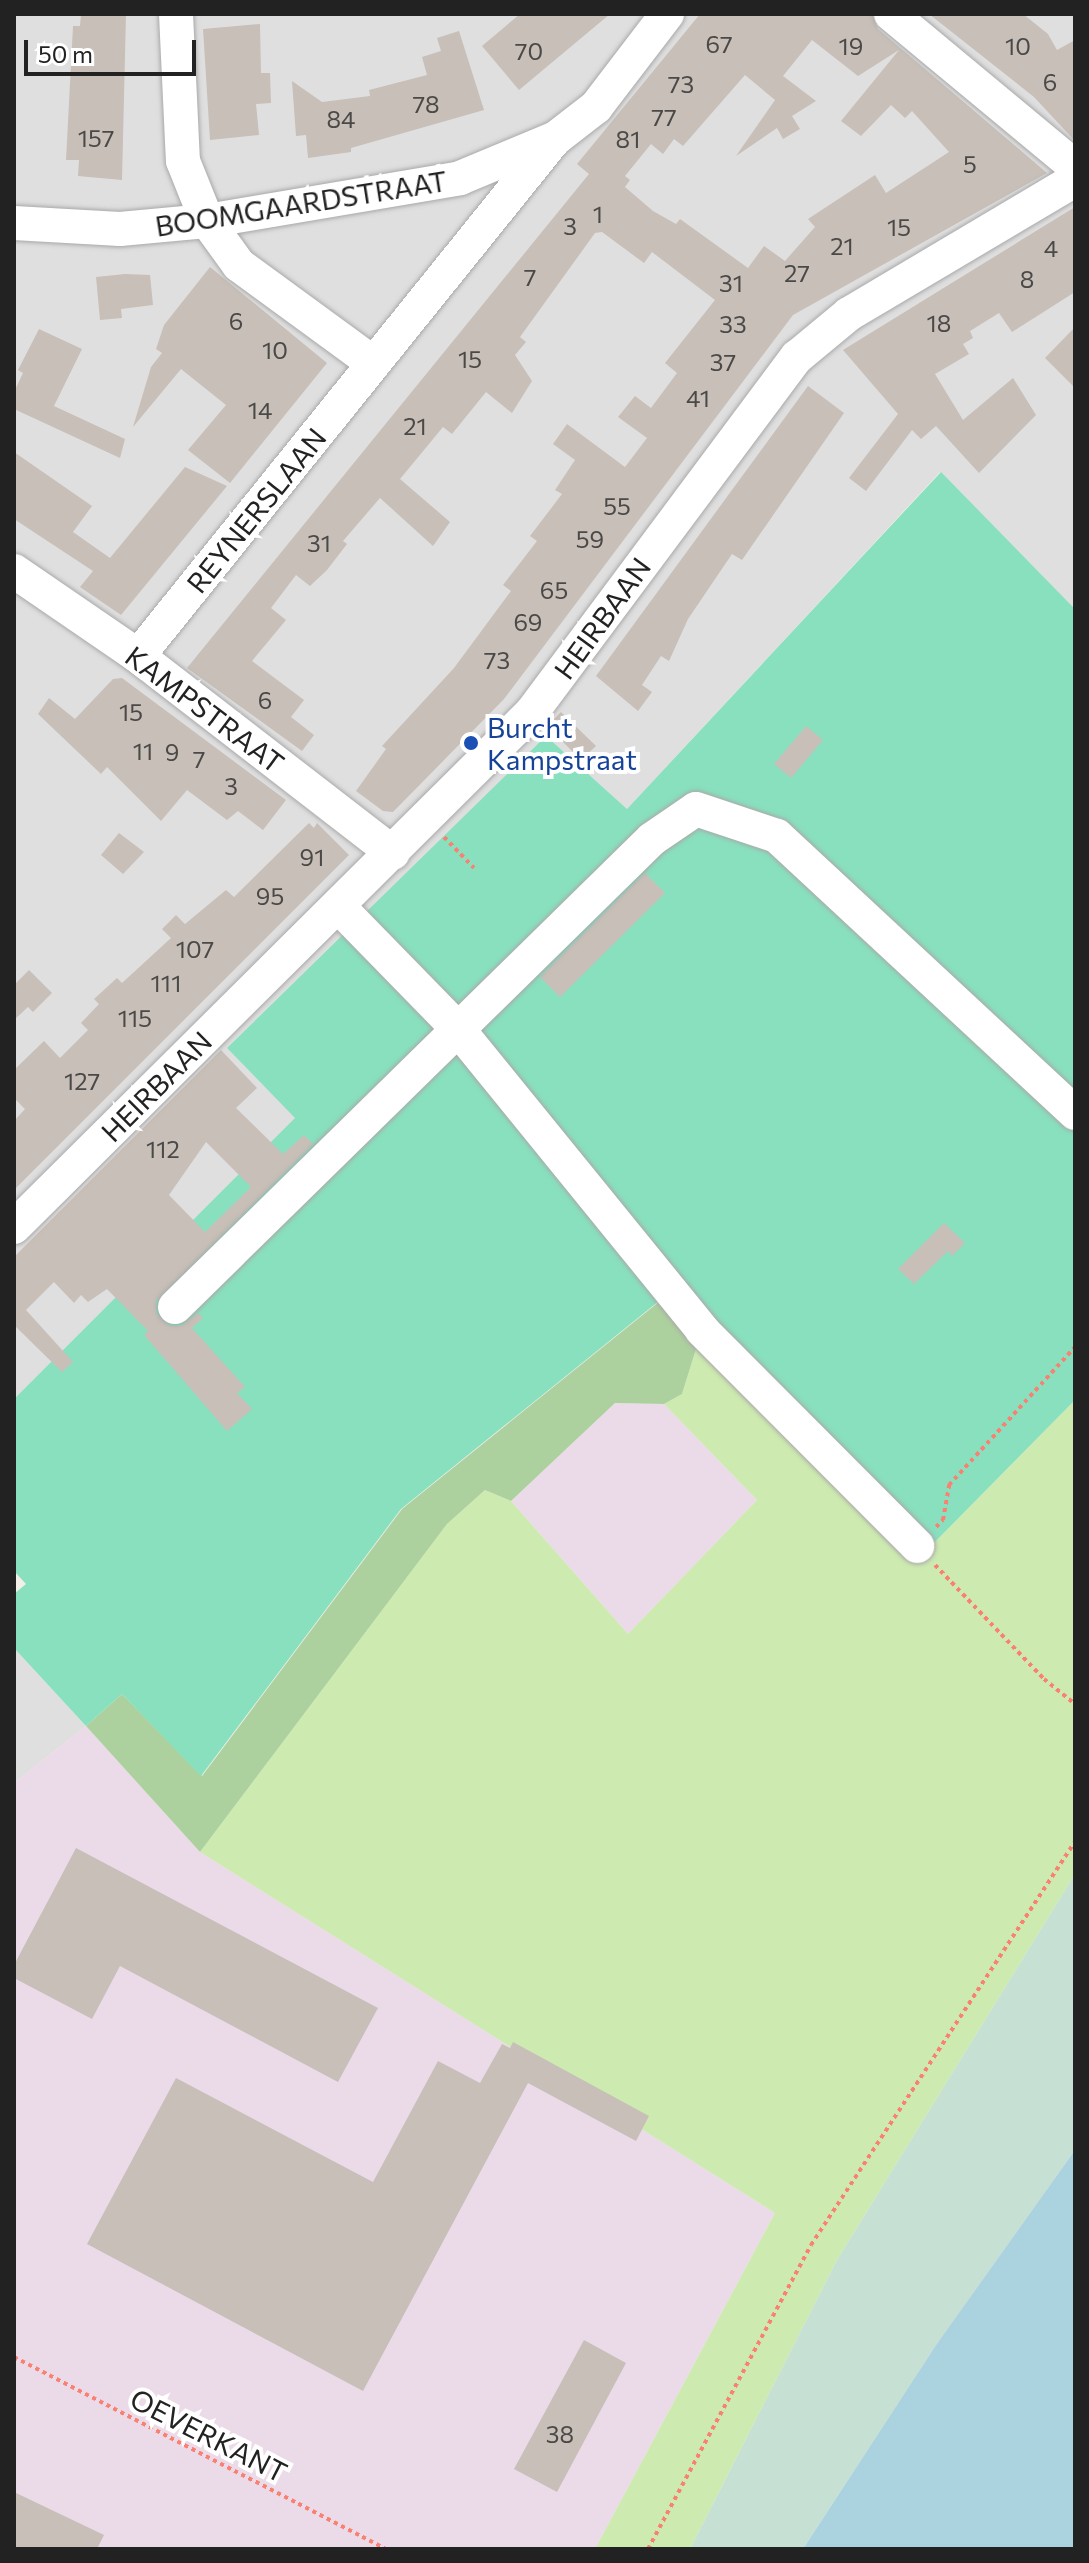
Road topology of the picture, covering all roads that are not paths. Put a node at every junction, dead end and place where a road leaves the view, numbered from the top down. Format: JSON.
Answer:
{"nodes":[{"id":1,"x":176,"y":14,"type":"edge"},
{"id":2,"x":667,"y":14,"type":"edge"},
{"id":3,"x":891,"y":14,"type":"edge"},
{"id":4,"x":556,"y":138,"type":"junction"},
{"id":5,"x":1075,"y":167,"type":"edge"},
{"id":6,"x":1075,"y":180,"type":"edge"},
{"id":7,"x":207,"y":221,"type":"junction"},
{"id":8,"x":14,"y":223,"type":"edge"},
{"id":9,"x":373,"y":363,"type":"junction"},
{"id":10,"x":14,"y":571,"type":"edge"},
{"id":11,"x":138,"y":656,"type":"junction"},
{"id":12,"x":393,"y":853,"type":"junction"},
{"id":13,"x":338,"y":906,"type":"junction"},
{"id":14,"x":457,"y":1028,"type":"junction"},
{"id":15,"x":1075,"y":1113,"type":"edge"},
{"id":16,"x":14,"y":1227,"type":"edge"},
{"id":17,"x":175,"y":1307,"type":"dead end"},
{"id":18,"x":917,"y":1546,"type":"road end"}],
"edges":[{"from":1,"to":7,"type":"street"},
{"from":2,"to":4,"type":"street","name":"BOOMGAARDSTRAAT"},
{"from":3,"to":5,"type":"street"},
{"from":4,"to":7,"type":"street","name":"BOOMGAARDSTRAAT"},
{"from":4,"to":9,"type":"street","name":"REYNERSLAAN"},
{"from":6,"to":12,"type":"street","name":"HEIRBAAN"},
{"from":7,"to":8,"type":"street","name":"BOOMGAARDSTRAAT"},
{"from":7,"to":9,"type":"street"},
{"from":9,"to":11,"type":"street","name":"REYNERSLAAN"},
{"from":10,"to":11,"type":"street","name":"KAMPSTRAAT"},
{"from":11,"to":12,"type":"street","name":"KAMPSTRAAT"},
{"from":12,"to":13,"type":"street","name":"HEIRBAAN"},
{"from":13,"to":14,"type":"street"},
{"from":13,"to":16,"type":"street","name":"HEIRBAAN"},
{"from":14,"to":15,"type":"street"},
{"from":14,"to":17,"type":"street"},
{"from":14,"to":18,"type":"street"}]}
